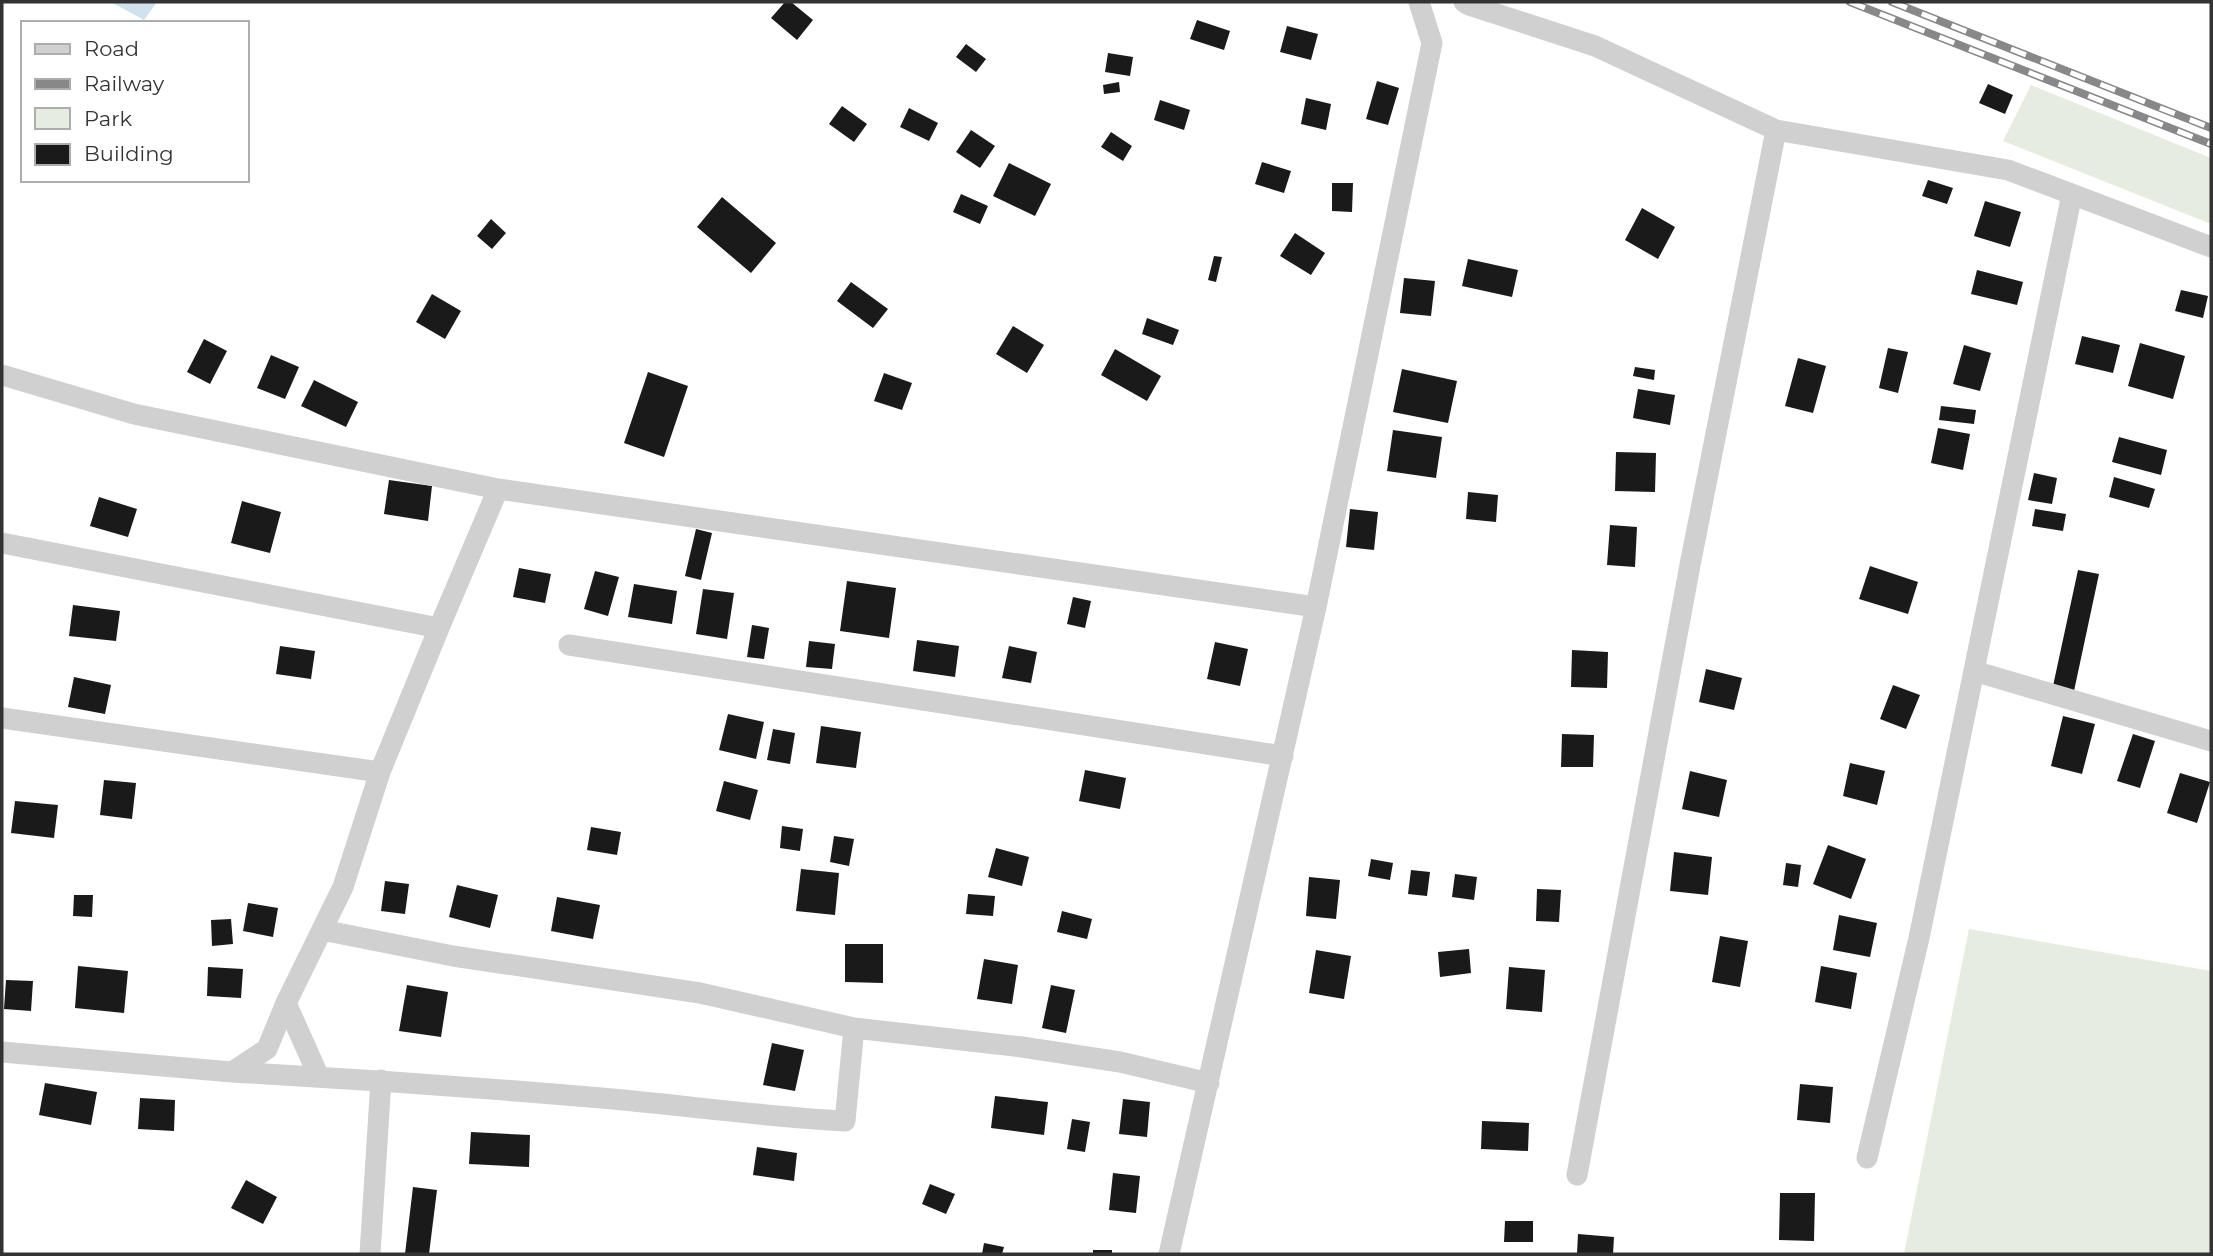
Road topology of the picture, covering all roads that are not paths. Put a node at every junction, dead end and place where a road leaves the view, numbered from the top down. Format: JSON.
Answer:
{"nodes":[{"id":1,"x":1419,"y":2,"type":"edge"},
{"id":2,"x":1464,"y":2,"type":"edge"},
{"id":3,"x":1776,"y":130,"type":"junction"},
{"id":4,"x":2071,"y":194,"type":"junction"},
{"id":5,"x":2211,"y":247,"type":"edge"},
{"id":6,"x":2,"y":375,"type":"edge"},
{"id":7,"x":498,"y":489,"type":"junction"},
{"id":8,"x":2,"y":543,"type":"edge"},
{"id":9,"x":1316,"y":607,"type":"junction"},
{"id":10,"x":439,"y":628,"type":"junction"},
{"id":11,"x":569,"y":645,"type":"dead end"},
{"id":12,"x":1974,"y":671,"type":"junction"},
{"id":13,"x":2,"y":718,"type":"edge"},
{"id":14,"x":2211,"y":741,"type":"edge"},
{"id":15,"x":1283,"y":756,"type":"junction"},
{"id":16,"x":380,"y":772,"type":"junction"},
{"id":17,"x":322,"y":930,"type":"junction"},
{"id":18,"x":286,"y":1003,"type":"junction"},
{"id":19,"x":854,"y":1028,"type":"junction"},
{"id":20,"x":2,"y":1052,"type":"edge"},
{"id":21,"x":232,"y":1072,"type":"junction"},
{"id":22,"x":319,"y":1077,"type":"junction"},
{"id":23,"x":381,"y":1080,"type":"junction"},
{"id":24,"x":1209,"y":1083,"type":"junction"},
{"id":25,"x":1867,"y":1158,"type":"dead end"},
{"id":26,"x":1577,"y":1175,"type":"dead end"},
{"id":27,"x":370,"y":1254,"type":"edge"},
{"id":28,"x":1169,"y":1254,"type":"edge"}],
"edges":[{"from":1,"to":9,"type":"street"},
{"from":2,"to":3,"type":"street"},
{"from":3,"to":4,"type":"street"},
{"from":3,"to":26,"type":"street"},
{"from":4,"to":5,"type":"street"},
{"from":4,"to":12,"type":"street"},
{"from":6,"to":7,"type":"street"},
{"from":7,"to":9,"type":"street"},
{"from":7,"to":10,"type":"street"},
{"from":8,"to":10,"type":"street"},
{"from":9,"to":15,"type":"street"},
{"from":10,"to":16,"type":"street"},
{"from":11,"to":15,"type":"street"},
{"from":12,"to":14,"type":"street"},
{"from":12,"to":25,"type":"street"},
{"from":13,"to":16,"type":"street"},
{"from":15,"to":24,"type":"street"},
{"from":16,"to":17,"type":"street"},
{"from":17,"to":18,"type":"street"},
{"from":17,"to":19,"type":"street"},
{"from":18,"to":21,"type":"street"},
{"from":18,"to":22,"type":"street"},
{"from":19,"to":23,"type":"street"},
{"from":19,"to":24,"type":"street"},
{"from":20,"to":21,"type":"street"},
{"from":21,"to":22,"type":"street"},
{"from":22,"to":23,"type":"street"},
{"from":23,"to":27,"type":"street"},
{"from":24,"to":28,"type":"street"}]}
